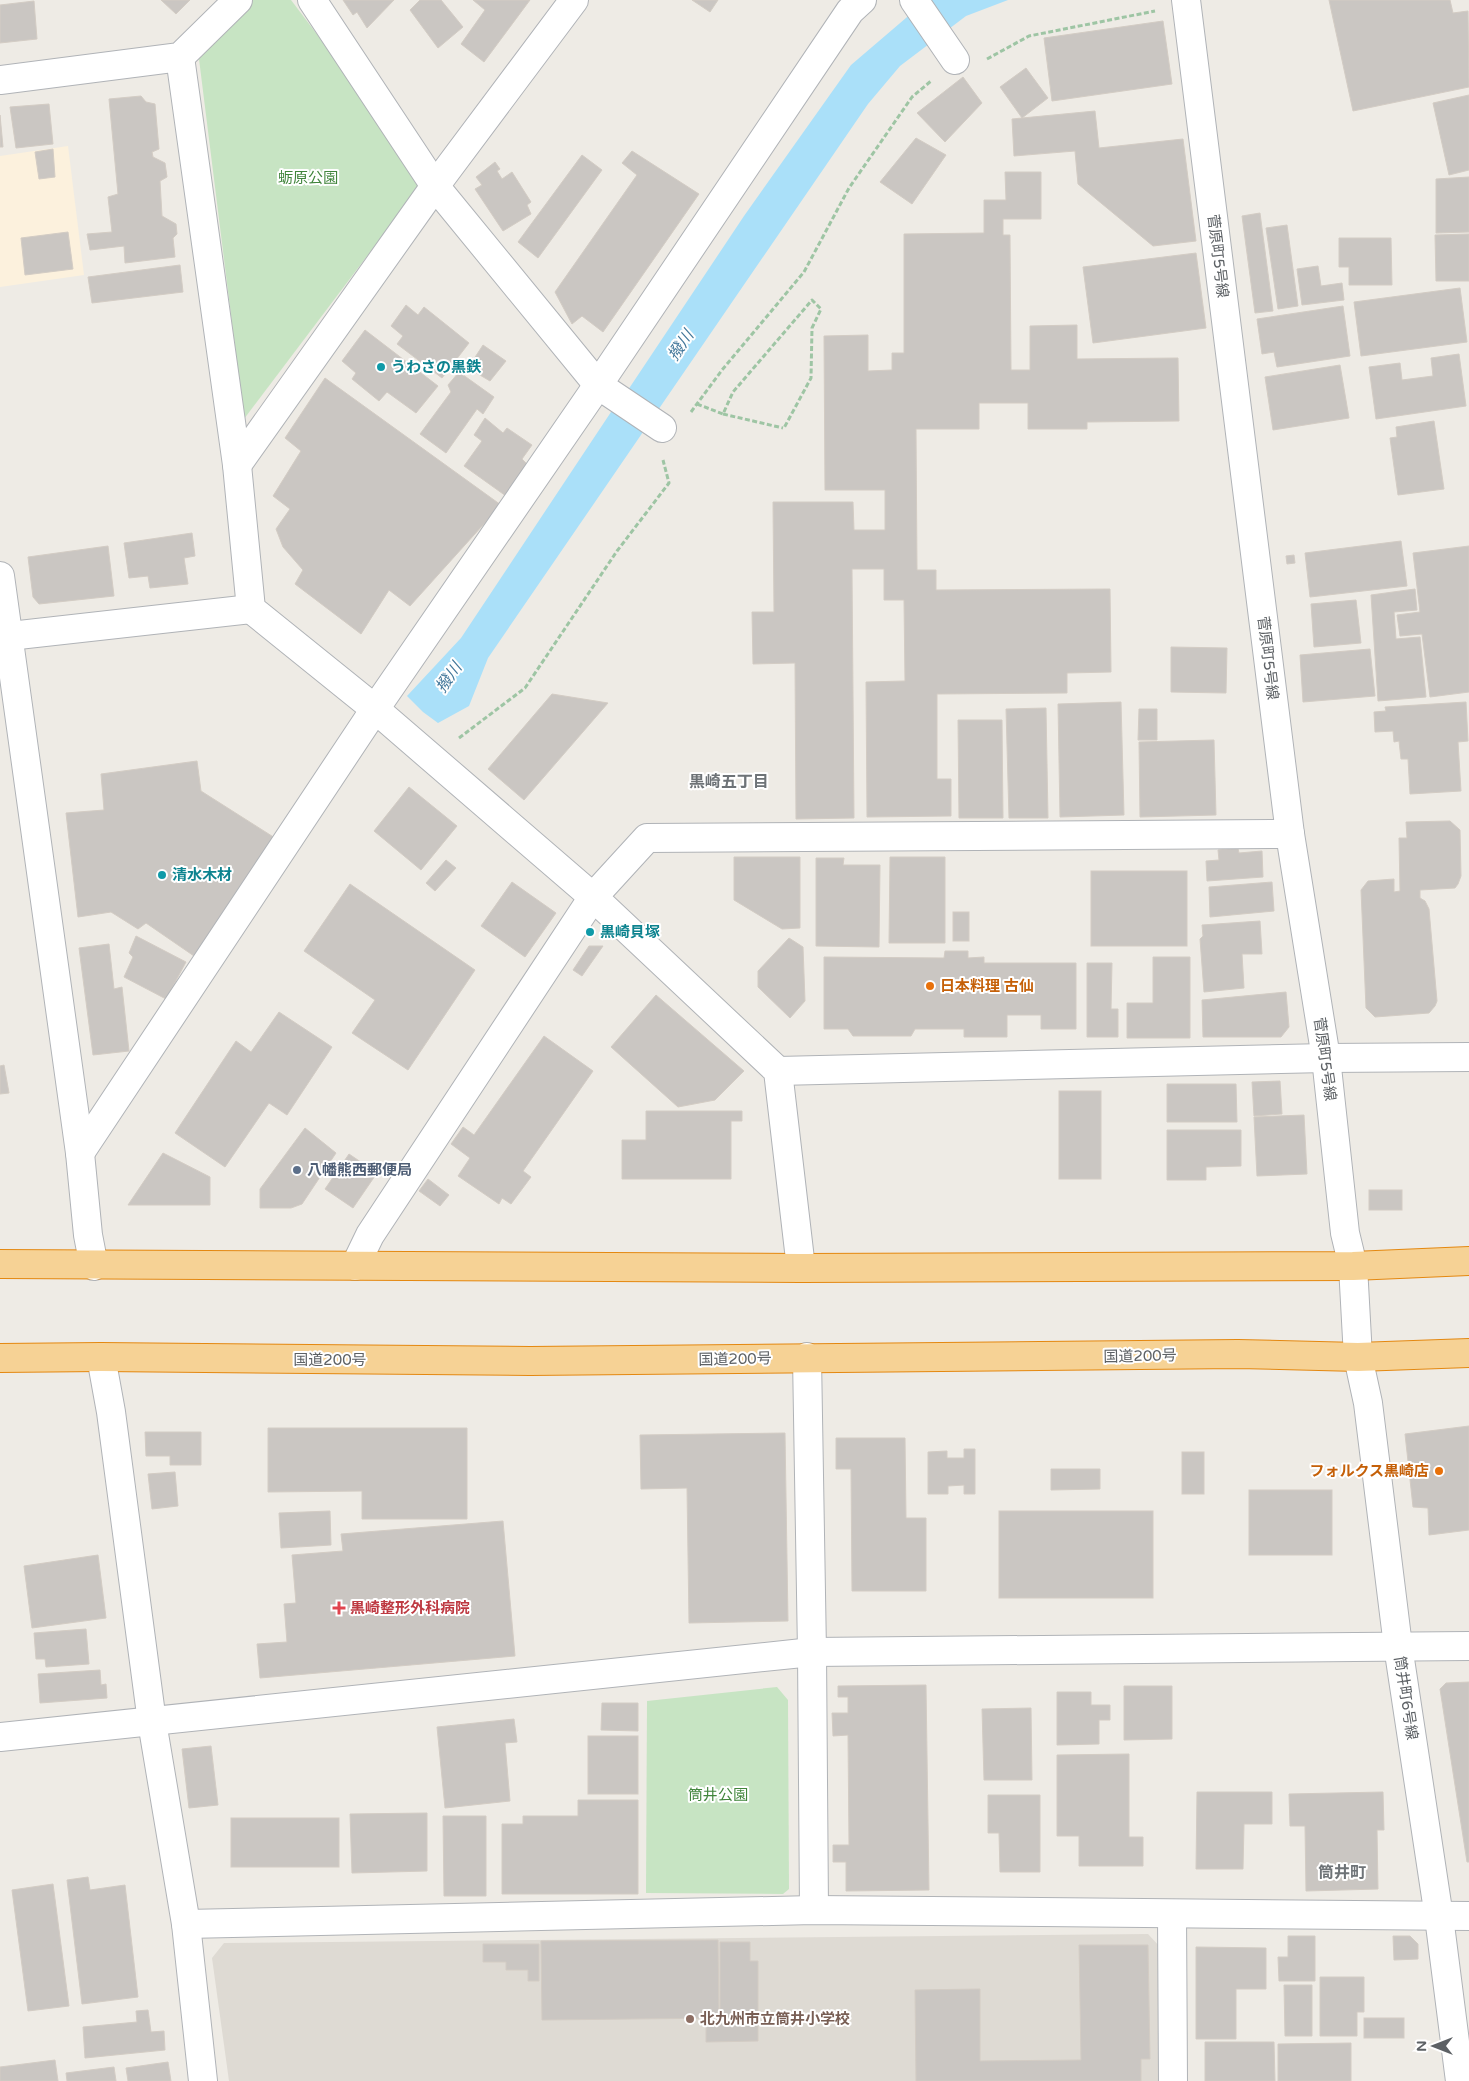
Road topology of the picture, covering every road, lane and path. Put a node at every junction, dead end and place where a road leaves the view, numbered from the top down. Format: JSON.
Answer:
{"nodes":[{"id":1,"x":238,"y":0,"type":"edge"},
{"id":2,"x":312,"y":0,"type":"edge"},
{"id":3,"x":574,"y":0,"type":"edge"},
{"id":4,"x":862,"y":0,"type":"edge"},
{"id":5,"x":914,"y":0,"type":"edge"},
{"id":6,"x":1186,"y":2,"type":"edge"},
{"id":7,"x":950,"y":51,"type":"junction"},
{"id":8,"x":180,"y":56,"type":"junction"},
{"id":9,"x":0,"y":80,"type":"edge"},
{"id":10,"x":435,"y":186,"type":"junction"},
{"id":11,"x":598,"y":386,"type":"junction"},
{"id":12,"x":697,"y":404,"type":"junction"},
{"id":13,"x":723,"y":414,"type":"junction"},
{"id":14,"x":687,"y":418,"type":"dead end"},
{"id":15,"x":664,"y":440,"type":"joint"},
{"id":16,"x":237,"y":465,"type":"junction"},
{"id":17,"x":0,"y":576,"type":"edge"},
{"id":18,"x":252,"y":609,"type":"junction"},
{"id":19,"x":4,"y":636,"type":"edge"},
{"id":20,"x":375,"y":709,"type":"junction"},
{"id":21,"x":432,"y":758,"type":"junction"},
{"id":22,"x":1290,"y":834,"type":"junction"},
{"id":23,"x":594,"y":897,"type":"junction"},
{"id":24,"x":1469,"y":1057,"type":"edge"},
{"id":25,"x":1326,"y":1058,"type":"junction"},
{"id":26,"x":778,"y":1071,"type":"junction"},
{"id":27,"x":80,"y":1153,"type":"junction"},
{"id":28,"x":1469,"y":1261,"type":"edge"},
{"id":29,"x":0,"y":1264,"type":"edge"},
{"id":30,"x":94,"y":1266,"type":"junction"},
{"id":31,"x":355,"y":1266,"type":"junction"},
{"id":32,"x":1353,"y":1266,"type":"junction"},
{"id":33,"x":801,"y":1268,"type":"junction"},
{"id":34,"x":1355,"y":1314,"type":"joint"},
{"id":35,"x":1469,"y":1352,"type":"edge"},
{"id":36,"x":101,"y":1357,"type":"junction"},
{"id":37,"x":807,"y":1357,"type":"junction"},
{"id":38,"x":1358,"y":1357,"type":"junction"},
{"id":39,"x":0,"y":1358,"type":"edge"},
{"id":40,"x":1398,"y":1646,"type":"junction"},
{"id":41,"x":1469,"y":1646,"type":"edge"},
{"id":42,"x":812,"y":1652,"type":"junction"},
{"id":43,"x":152,"y":1722,"type":"junction"},
{"id":44,"x":0,"y":1737,"type":"edge"},
{"id":45,"x":814,"y":1910,"type":"junction"},
{"id":46,"x":1172,"y":1914,"type":"junction"},
{"id":47,"x":1469,"y":1916,"type":"edge"},
{"id":48,"x":1439,"y":1917,"type":"junction"},
{"id":49,"x":186,"y":1924,"type":"junction"},
{"id":50,"x":203,"y":2081,"type":"edge"},
{"id":51,"x":1173,"y":2081,"type":"edge"},
{"id":52,"x":1460,"y":2081,"type":"edge"}],
"edges":[{"from":1,"to":8,"type":"street"},
{"from":2,"to":10,"type":"street"},
{"from":3,"to":10,"type":"street"},
{"from":4,"to":11,"type":"street"},
{"from":5,"to":7,"type":"street"},
{"from":6,"to":7,"type":"path"},
{"from":6,"to":22,"type":"street","name":"菅原町5号線"},
{"from":7,"to":12,"type":"path"},
{"from":8,"to":9,"type":"street"},
{"from":8,"to":16,"type":"street"},
{"from":10,"to":11,"type":"street"},
{"from":10,"to":16,"type":"street"},
{"from":11,"to":15,"type":"street"},
{"from":11,"to":20,"type":"street"},
{"from":12,"to":13,"type":"path"},
{"from":12,"to":14,"type":"path"},
{"from":13,"to":13,"type":"path"},
{"from":15,"to":21,"type":"path"},
{"from":16,"to":18,"type":"street"},
{"from":17,"to":19,"type":"street"},
{"from":18,"to":19,"type":"street"},
{"from":18,"to":20,"type":"street"},
{"from":19,"to":27,"type":"street"},
{"from":20,"to":21,"type":"street"},
{"from":20,"to":27,"type":"street"},
{"from":21,"to":23,"type":"street"},
{"from":22,"to":23,"type":"street"},
{"from":22,"to":25,"type":"street","name":"菅原町5号線"},
{"from":23,"to":26,"type":"street"},
{"from":23,"to":31,"type":"street"},
{"from":24,"to":25,"type":"street"},
{"from":25,"to":26,"type":"street"},
{"from":25,"to":32,"type":"street","name":"菅原町5号線"},
{"from":26,"to":33,"type":"street"},
{"from":27,"to":30,"type":"street"},
{"from":28,"to":32,"type":"highway"},
{"from":29,"to":30,"type":"highway"},
{"from":30,"to":31,"type":"highway"},
{"from":31,"to":33,"type":"highway"},
{"from":32,"to":33,"type":"highway"},
{"from":32,"to":34,"type":"street","name":"菅原町5号線"},
{"from":34,"to":38,"type":"street","name":"筒井町6号線"},
{"from":35,"to":38,"type":"highway","name":"国道200号"},
{"from":36,"to":37,"type":"highway","name":"国道200号"},
{"from":36,"to":39,"type":"highway","name":"国道200号"},
{"from":36,"to":43,"type":"street"},
{"from":37,"to":38,"type":"highway","name":"国道200号"},
{"from":37,"to":42,"type":"street"},
{"from":38,"to":40,"type":"street","name":"筒井町6号線"},
{"from":40,"to":41,"type":"street"},
{"from":40,"to":42,"type":"street"},
{"from":40,"to":48,"type":"street","name":"筒井町6号線"},
{"from":42,"to":43,"type":"street"},
{"from":42,"to":45,"type":"street"},
{"from":43,"to":44,"type":"street"},
{"from":43,"to":49,"type":"street"},
{"from":45,"to":46,"type":"street"},
{"from":45,"to":49,"type":"street"},
{"from":46,"to":48,"type":"street"},
{"from":46,"to":51,"type":"street"},
{"from":47,"to":48,"type":"street"},
{"from":48,"to":52,"type":"street","name":"筒井町6号線"},
{"from":49,"to":50,"type":"street"}]}
